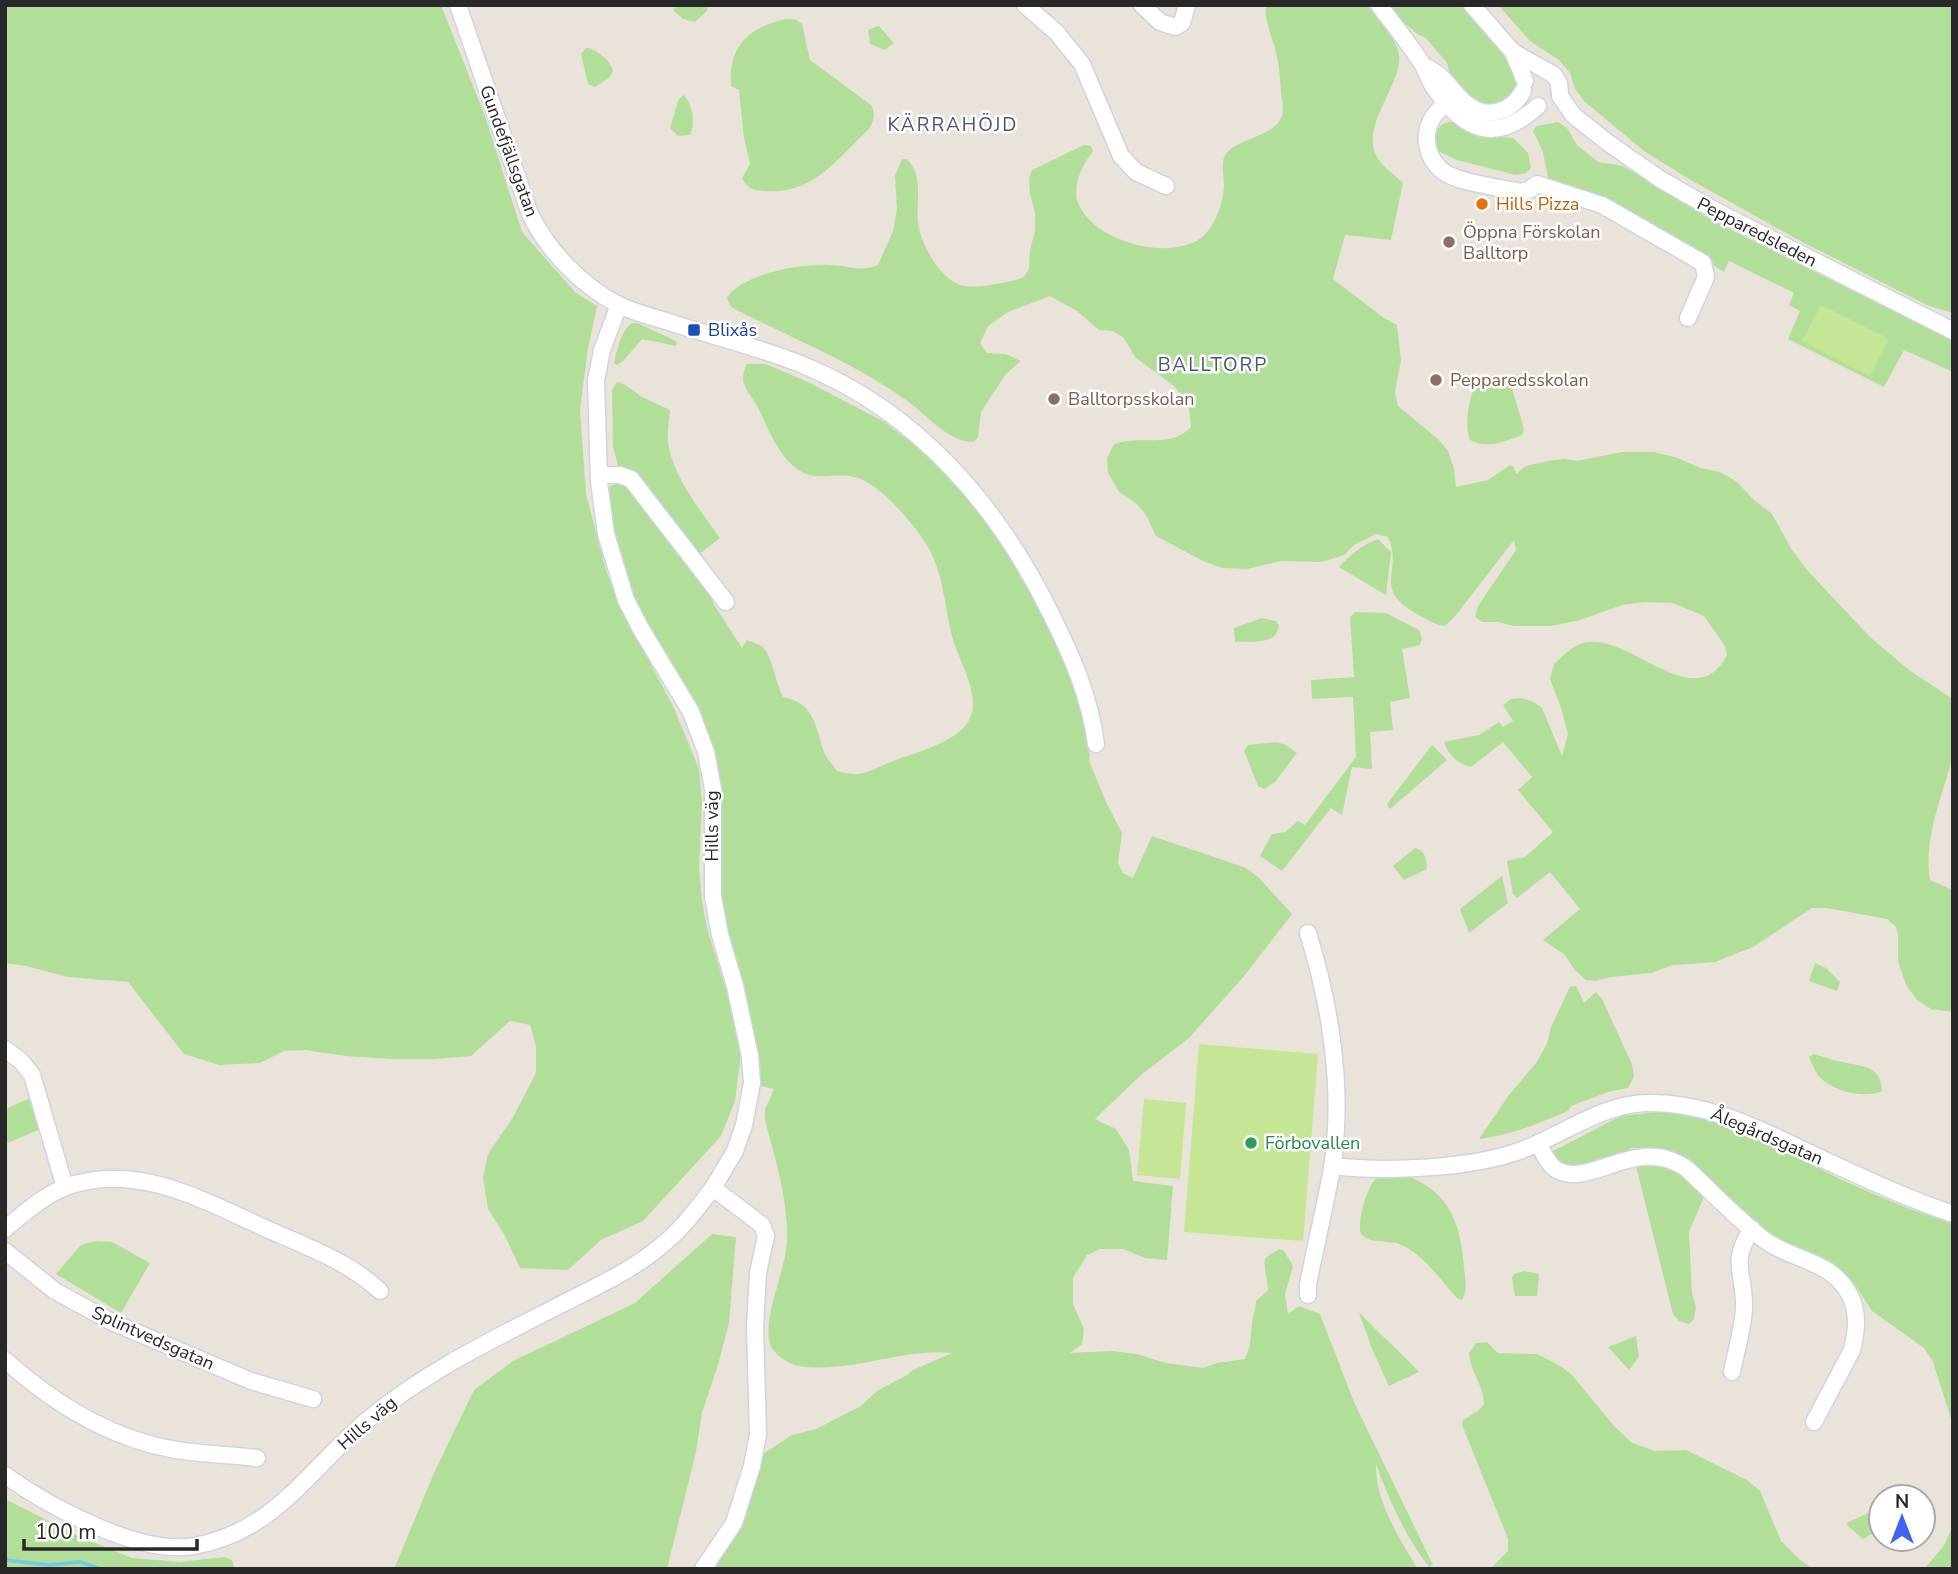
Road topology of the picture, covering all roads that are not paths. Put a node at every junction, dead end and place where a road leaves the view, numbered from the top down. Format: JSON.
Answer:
{"nodes":[{"id":1,"x":458,"y":5,"type":"edge"},
{"id":2,"x":1025,"y":5,"type":"edge"},
{"id":3,"x":1142,"y":5,"type":"edge"},
{"id":4,"x":1187,"y":5,"type":"edge"},
{"id":5,"x":1379,"y":5,"type":"edge"},
{"id":6,"x":1472,"y":5,"type":"edge"},
{"id":7,"x":1513,"y":52,"type":"junction"},
{"id":8,"x":1547,"y":71,"type":"junction"},
{"id":9,"x":1524,"y":86,"type":"junction"},
{"id":10,"x":1559,"y":91,"type":"junction"},
{"id":11,"x":1452,"y":99,"type":"junction"},
{"id":12,"x":1541,"y":106,"type":"junction"},
{"id":13,"x":1573,"y":115,"type":"junction"},
{"id":14,"x":1166,"y":186,"type":"dead end"},
{"id":15,"x":620,"y":305,"type":"junction"},
{"id":16,"x":1688,"y":318,"type":"dead end"},
{"id":17,"x":1953,"y":331,"type":"edge"},
{"id":18,"x":599,"y":475,"type":"junction"},
{"id":19,"x":726,"y":602,"type":"dead end"},
{"id":20,"x":1096,"y":744,"type":"dead end"},
{"id":21,"x":1308,"y":933,"type":"dead end"},
{"id":22,"x":5,"y":1048,"type":"edge"},
{"id":23,"x":1538,"y":1143,"type":"junction"},
{"id":24,"x":1332,"y":1166,"type":"junction"},
{"id":25,"x":65,"y":1187,"type":"junction"},
{"id":26,"x":713,"y":1188,"type":"junction"},
{"id":27,"x":1953,"y":1214,"type":"edge"},
{"id":28,"x":5,"y":1229,"type":"edge"},
{"id":29,"x":1752,"y":1229,"type":"junction"},
{"id":30,"x":5,"y":1251,"type":"edge"},
{"id":31,"x":380,"y":1291,"type":"dead end"},
{"id":32,"x":1308,"y":1296,"type":"dead end"},
{"id":33,"x":5,"y":1360,"type":"edge"},
{"id":34,"x":1732,"y":1372,"type":"dead end"},
{"id":35,"x":313,"y":1398,"type":"dead end"},
{"id":36,"x":1814,"y":1422,"type":"dead end"},
{"id":37,"x":257,"y":1458,"type":"dead end"},
{"id":38,"x":5,"y":1475,"type":"edge"},
{"id":39,"x":703,"y":1569,"type":"edge"}],
"edges":[{"from":1,"to":15,"type":"street","name":"Gundefjällsgatan"},
{"from":2,"to":14,"type":"street"},
{"from":3,"to":4,"type":"street"},
{"from":5,"to":11,"type":"street"},
{"from":6,"to":7,"type":"street"},
{"from":7,"to":8,"type":"street"},
{"from":7,"to":9,"type":"street"},
{"from":8,"to":9,"type":"street"},
{"from":8,"to":10,"type":"street"},
{"from":9,"to":11,"type":"street"},
{"from":9,"to":12,"type":"street"},
{"from":10,"to":12,"type":"street"},
{"from":10,"to":13,"type":"street","name":"Pepparedsleden"},
{"from":11,"to":12,"type":"street"},
{"from":11,"to":16,"type":"street"},
{"from":12,"to":13,"type":"street","name":"Pepparedsleden"},
{"from":13,"to":17,"type":"street","name":"Pepparedsleden"},
{"from":15,"to":18,"type":"street"},
{"from":15,"to":20,"type":"street","name":"Gundefjällsgatan"},
{"from":18,"to":19,"type":"street"},
{"from":18,"to":26,"type":"street","name":"Hills väg"},
{"from":21,"to":24,"type":"street"},
{"from":22,"to":25,"type":"street"},
{"from":23,"to":24,"type":"street","name":"Ålegårdsgatan"},
{"from":23,"to":27,"type":"street","name":"Ålegårdsgatan"},
{"from":23,"to":29,"type":"street"},
{"from":24,"to":32,"type":"street"},
{"from":25,"to":28,"type":"street"},
{"from":25,"to":31,"type":"street"},
{"from":26,"to":38,"type":"street","name":"Hills väg"},
{"from":26,"to":39,"type":"street"},
{"from":29,"to":34,"type":"street"},
{"from":29,"to":36,"type":"street"},
{"from":30,"to":35,"type":"street","name":"Splintvedsgatan"},
{"from":33,"to":37,"type":"street"}]}
